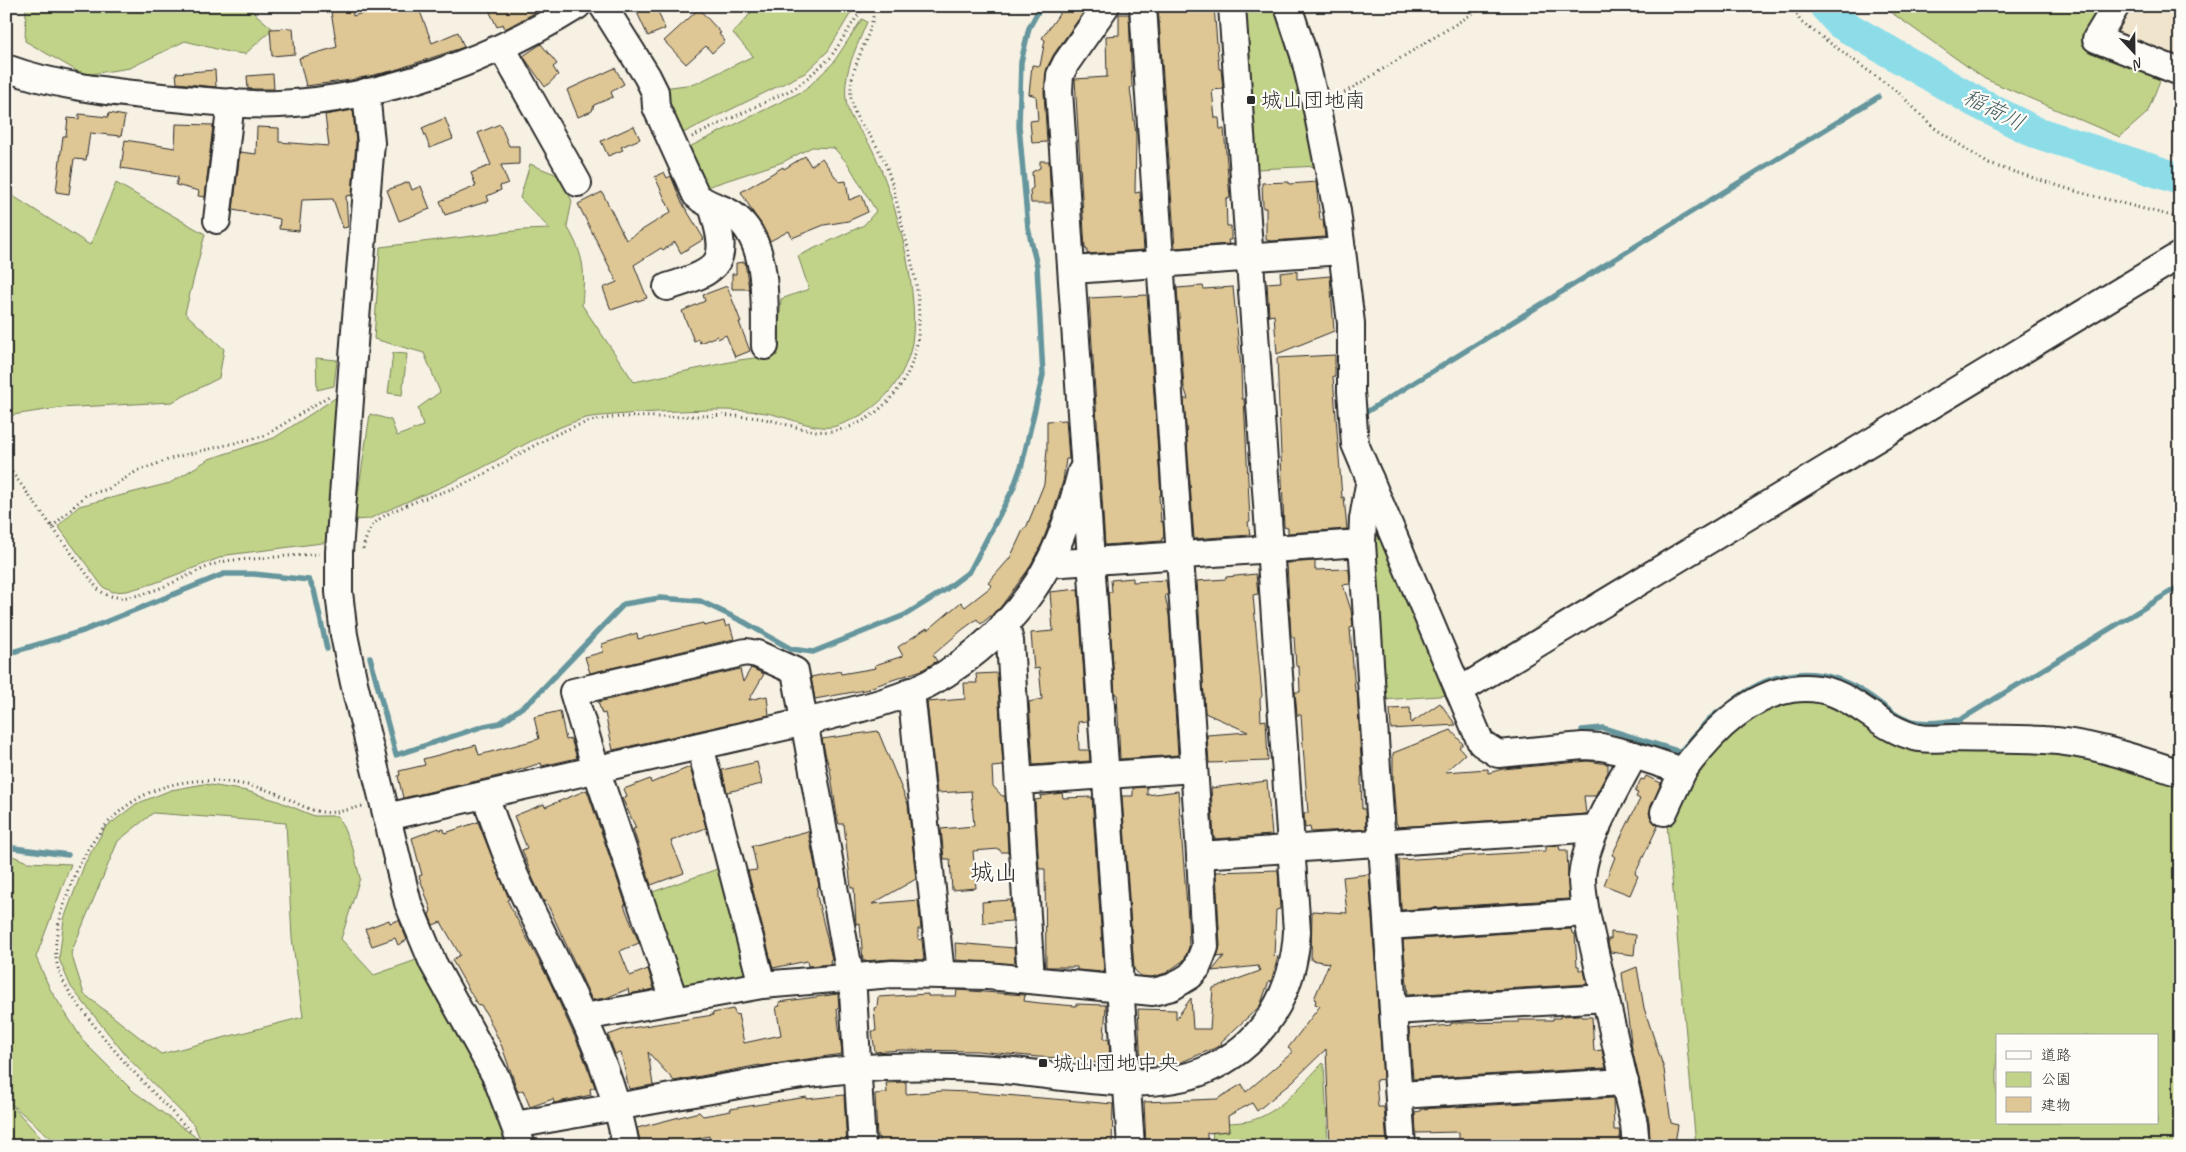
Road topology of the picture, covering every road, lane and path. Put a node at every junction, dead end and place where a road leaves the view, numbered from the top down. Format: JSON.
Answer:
{"nodes":[{"id":1,"x":603,"y":6,"type":"edge"},
{"id":2,"x":864,"y":6,"type":"edge"},
{"id":3,"x":874,"y":6,"type":"edge"},
{"id":4,"x":1106,"y":6,"type":"edge"},
{"id":5,"x":1143,"y":6,"type":"edge"},
{"id":6,"x":1232,"y":6,"type":"edge"},
{"id":7,"x":1288,"y":6,"type":"edge"},
{"id":8,"x":1485,"y":6,"type":"edge"},
{"id":9,"x":1791,"y":6,"type":"edge"},
{"id":10,"x":2116,"y":6,"type":"edge"},
{"id":11,"x":571,"y":8,"type":"edge"},
{"id":12,"x":502,"y":48,"type":"junction"},
{"id":13,"x":6,"y":68,"type":"edge"},
{"id":14,"x":2180,"y":72,"type":"edge"},
{"id":15,"x":366,"y":92,"type":"junction"},
{"id":16,"x":231,"y":102,"type":"junction"},
{"id":17,"x":1317,"y":110,"type":"junction"},
{"id":18,"x":674,"y":146,"type":"junction"},
{"id":19,"x":578,"y":183,"type":"dead end"},
{"id":20,"x":712,"y":206,"type":"junction"},
{"id":21,"x":2180,"y":218,"type":"edge"},
{"id":22,"x":218,"y":220,"type":"dead end"},
{"id":23,"x":1342,"y":252,"type":"junction"},
{"id":24,"x":2180,"y":256,"type":"edge"},
{"id":25,"x":1250,"y":259,"type":"junction"},
{"id":26,"x":1159,"y":265,"type":"junction"},
{"id":27,"x":1073,"y":270,"type":"junction"},
{"id":28,"x":667,"y":288,"type":"dead end"},
{"id":29,"x":765,"y":346,"type":"dead end"},
{"id":30,"x":351,"y":384,"type":"junction"},
{"id":31,"x":1085,"y":455,"type":"junction"},
{"id":32,"x":6,"y":464,"type":"edge"},
{"id":33,"x":1370,"y":479,"type":"junction"},
{"id":34,"x":52,"y":527,"type":"junction"},
{"id":35,"x":1362,"y":543,"type":"junction"},
{"id":36,"x":1270,"y":549,"type":"junction"},
{"id":37,"x":351,"y":551,"type":"junction"},
{"id":38,"x":1180,"y":555,"type":"junction"},
{"id":39,"x":1092,"y":561,"type":"junction"},
{"id":40,"x":1048,"y":564,"type":"junction"},
{"id":41,"x":1006,"y":622,"type":"junction"},
{"id":42,"x":911,"y":691,"type":"junction"},
{"id":43,"x":1459,"y":691,"type":"junction"},
{"id":44,"x":805,"y":722,"type":"junction"},
{"id":45,"x":700,"y":746,"type":"junction"},
{"id":46,"x":1634,"y":755,"type":"junction"},
{"id":47,"x":596,"y":769,"type":"junction"},
{"id":48,"x":1194,"y":769,"type":"junction"},
{"id":49,"x":1683,"y":771,"type":"junction"},
{"id":50,"x":2180,"y":773,"type":"edge"},
{"id":51,"x":1107,"y":775,"type":"junction"},
{"id":52,"x":1020,"y":781,"type":"junction"},
{"id":53,"x":485,"y":796,"type":"junction"},
{"id":54,"x":385,"y":809,"type":"junction"},
{"id":55,"x":1664,"y":812,"type":"dead end"},
{"id":56,"x":1597,"y":828,"type":"junction"},
{"id":57,"x":1383,"y":842,"type":"junction"},
{"id":58,"x":1291,"y":848,"type":"junction"},
{"id":59,"x":1200,"y":855,"type":"junction"},
{"id":60,"x":1586,"y":913,"type":"junction"},
{"id":61,"x":1388,"y":926,"type":"junction"},
{"id":62,"x":941,"y":974,"type":"junction"},
{"id":63,"x":850,"y":976,"type":"junction"},
{"id":64,"x":1031,"y":980,"type":"junction"},
{"id":65,"x":762,"y":985,"type":"junction"},
{"id":66,"x":1121,"y":989,"type":"junction"},
{"id":67,"x":1606,"y":998,"type":"junction"},
{"id":68,"x":674,"y":1000,"type":"junction"},
{"id":69,"x":1394,"y":1011,"type":"junction"},
{"id":70,"x":584,"y":1017,"type":"junction"},
{"id":71,"x":857,"y":1069,"type":"junction"},
{"id":72,"x":1127,"y":1082,"type":"junction"},
{"id":73,"x":1625,"y":1082,"type":"junction"},
{"id":74,"x":1399,"y":1095,"type":"junction"},
{"id":75,"x":618,"y":1107,"type":"junction"},
{"id":76,"x":190,"y":1131,"type":"dead end"},
{"id":77,"x":518,"y":1135,"type":"edge"},
{"id":78,"x":626,"y":1146,"type":"edge"},
{"id":79,"x":862,"y":1146,"type":"edge"},
{"id":80,"x":1131,"y":1146,"type":"edge"},
{"id":81,"x":1402,"y":1146,"type":"edge"},
{"id":82,"x":1636,"y":1146,"type":"edge"}],
"edges":[{"from":1,"to":18,"type":"street"},
{"from":2,"to":18,"type":"path"},
{"from":3,"to":37,"type":"path"},
{"from":4,"to":27,"type":"street"},
{"from":5,"to":26,"type":"street"},
{"from":6,"to":25,"type":"street"},
{"from":7,"to":17,"type":"street"},
{"from":8,"to":17,"type":"path"},
{"from":9,"to":21,"type":"path"},
{"from":10,"to":14,"type":"street"},
{"from":11,"to":12,"type":"street"},
{"from":12,"to":15,"type":"street"},
{"from":12,"to":19,"type":"street"},
{"from":13,"to":16,"type":"street"},
{"from":15,"to":16,"type":"street"},
{"from":15,"to":30,"type":"street"},
{"from":16,"to":22,"type":"street"},
{"from":17,"to":23,"type":"street"},
{"from":18,"to":20,"type":"street"},
{"from":20,"to":28,"type":"street"},
{"from":20,"to":29,"type":"street"},
{"from":23,"to":25,"type":"street"},
{"from":23,"to":33,"type":"street"},
{"from":24,"to":43,"type":"street"},
{"from":25,"to":26,"type":"street"},
{"from":25,"to":36,"type":"street"},
{"from":26,"to":27,"type":"street"},
{"from":26,"to":38,"type":"street"},
{"from":27,"to":31,"type":"street"},
{"from":30,"to":34,"type":"path"},
{"from":30,"to":37,"type":"street"},
{"from":31,"to":39,"type":"street"},
{"from":31,"to":40,"type":"street"},
{"from":32,"to":34,"type":"path"},
{"from":33,"to":35,"type":"street"},
{"from":33,"to":43,"type":"street"},
{"from":34,"to":37,"type":"path"},
{"from":35,"to":36,"type":"street"},
{"from":35,"to":57,"type":"street"},
{"from":36,"to":38,"type":"street"},
{"from":36,"to":58,"type":"street"},
{"from":37,"to":54,"type":"street"},
{"from":38,"to":39,"type":"street"},
{"from":38,"to":48,"type":"street"},
{"from":39,"to":40,"type":"street"},
{"from":39,"to":51,"type":"street"},
{"from":40,"to":41,"type":"street"},
{"from":41,"to":42,"type":"street"},
{"from":41,"to":52,"type":"street"},
{"from":42,"to":44,"type":"street"},
{"from":42,"to":62,"type":"street"},
{"from":43,"to":46,"type":"street"},
{"from":44,"to":45,"type":"street"},
{"from":44,"to":47,"type":"street"},
{"from":44,"to":63,"type":"street"},
{"from":45,"to":47,"type":"street"},
{"from":45,"to":65,"type":"street"},
{"from":46,"to":49,"type":"street"},
{"from":46,"to":56,"type":"street"},
{"from":47,"to":53,"type":"street"},
{"from":47,"to":68,"type":"street"},
{"from":48,"to":51,"type":"street"},
{"from":48,"to":59,"type":"street"},
{"from":49,"to":50,"type":"street"},
{"from":49,"to":55,"type":"street"},
{"from":51,"to":52,"type":"street"},
{"from":51,"to":66,"type":"street"},
{"from":52,"to":64,"type":"street"},
{"from":53,"to":54,"type":"street"},
{"from":53,"to":70,"type":"street"},
{"from":54,"to":76,"type":"path"},
{"from":54,"to":77,"type":"street"},
{"from":56,"to":57,"type":"street"},
{"from":56,"to":60,"type":"street"},
{"from":57,"to":58,"type":"street"},
{"from":57,"to":61,"type":"street"},
{"from":58,"to":59,"type":"street"},
{"from":58,"to":72,"type":"street"},
{"from":59,"to":66,"type":"street"},
{"from":60,"to":61,"type":"street"},
{"from":60,"to":67,"type":"street"},
{"from":61,"to":69,"type":"street"},
{"from":62,"to":63,"type":"street"},
{"from":62,"to":64,"type":"street"},
{"from":63,"to":65,"type":"street"},
{"from":63,"to":71,"type":"street"},
{"from":64,"to":66,"type":"street"},
{"from":65,"to":68,"type":"street"},
{"from":66,"to":72,"type":"street"},
{"from":67,"to":69,"type":"street"},
{"from":67,"to":73,"type":"street"},
{"from":68,"to":70,"type":"street"},
{"from":69,"to":74,"type":"street"},
{"from":70,"to":75,"type":"street"},
{"from":71,"to":72,"type":"street"},
{"from":71,"to":75,"type":"street"},
{"from":71,"to":79,"type":"street"},
{"from":72,"to":80,"type":"street"},
{"from":73,"to":74,"type":"street"},
{"from":73,"to":82,"type":"street"},
{"from":74,"to":81,"type":"street"},
{"from":75,"to":77,"type":"street"},
{"from":75,"to":78,"type":"street"}]}
